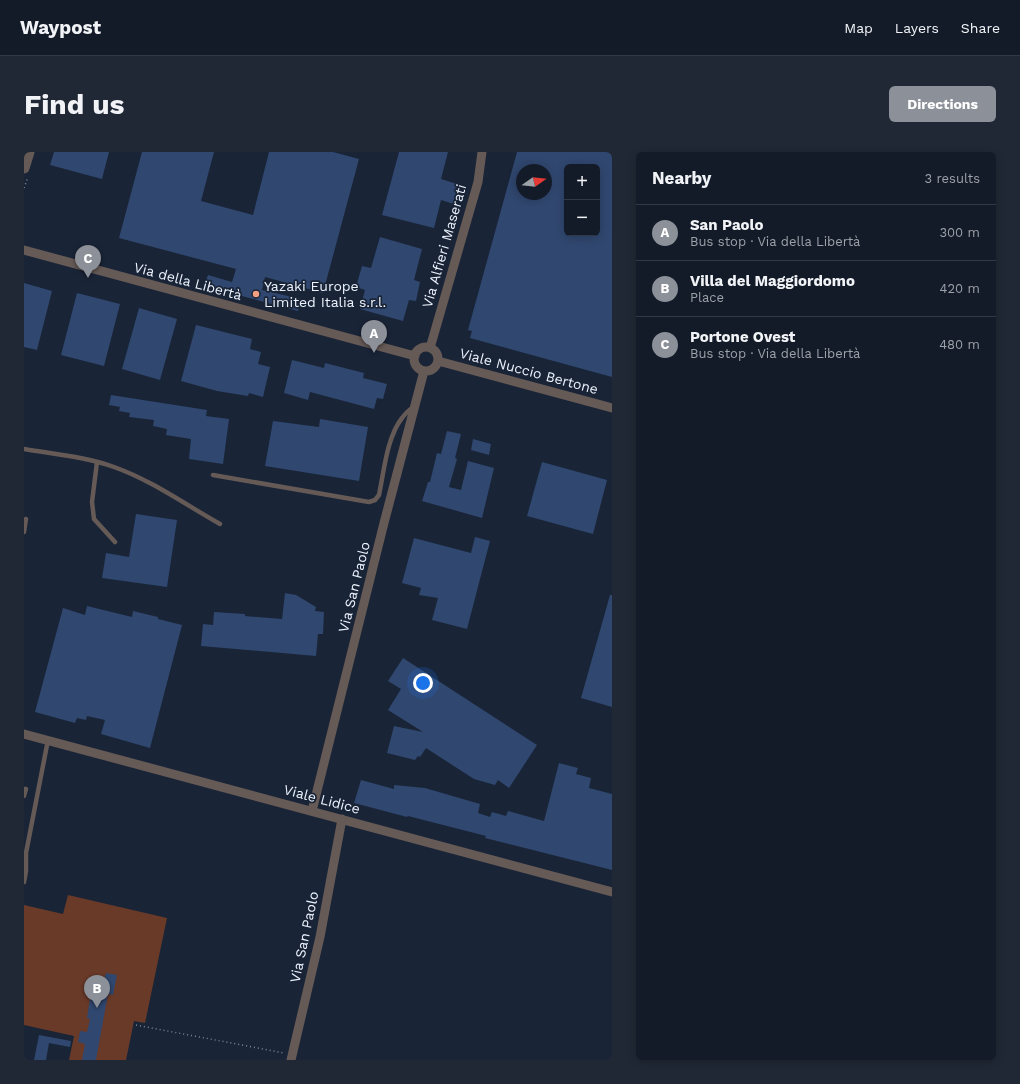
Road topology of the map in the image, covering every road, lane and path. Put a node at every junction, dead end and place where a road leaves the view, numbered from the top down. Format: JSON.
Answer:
{"nodes":[{"id":1,"x":29,"y":152,"type":"edge"},
{"id":2,"x":482,"y":152,"type":"edge"},
{"id":3,"x":24,"y":168,"type":"edge"},
{"id":4,"x":24,"y":250,"type":"edge"},
{"id":5,"x":430,"y":348,"type":"junction"},
{"id":6,"x":415,"y":356,"type":"junction"},
{"id":7,"x":438,"y":361,"type":"junction"},
{"id":8,"x":424,"y":371,"type":"junction"},
{"id":9,"x":416,"y":404,"type":"junction"},
{"id":10,"x":612,"y":408,"type":"edge"},
{"id":11,"x":24,"y":449,"type":"edge"},
{"id":12,"x":97,"y":462,"type":"junction"},
{"id":13,"x":213,"y":475,"type":"dead end"},
{"id":14,"x":26,"y":518,"type":"dead end"},
{"id":15,"x":220,"y":524,"type":"dead end"},
{"id":16,"x":24,"y":532,"type":"edge"},
{"id":17,"x":116,"y":542,"type":"dead end"},
{"id":18,"x":24,"y":734,"type":"edge"},
{"id":19,"x":48,"y":740,"type":"junction"},
{"id":20,"x":24,"y":789,"type":"edge"},
{"id":21,"x":24,"y":796,"type":"edge"},
{"id":22,"x":312,"y":812,"type":"junction"},
{"id":23,"x":342,"y":819,"type":"junction"},
{"id":24,"x":24,"y":882,"type":"edge"},
{"id":25,"x":612,"y":892,"type":"edge"},
{"id":26,"x":136,"y":1025,"type":"dead end"},
{"id":27,"x":291,"y":1057,"type":"edge"}],
"edges":[{"from":1,"to":3,"type":"street"},
{"from":2,"to":5,"type":"street","name":"Via Alfieri Maserati"},
{"from":4,"to":6,"type":"street","name":"Via della Libertà"},
{"from":5,"to":6,"type":"street"},
{"from":5,"to":7,"type":"street"},
{"from":6,"to":8,"type":"street"},
{"from":7,"to":8,"type":"street"},
{"from":7,"to":10,"type":"street","name":"Viale Nuccio Bertone"},
{"from":8,"to":9,"type":"street","name":"Via San Paolo"},
{"from":9,"to":13,"type":"lane"},
{"from":9,"to":22,"type":"street","name":"Via San Paolo"},
{"from":11,"to":12,"type":"lane"},
{"from":12,"to":15,"type":"lane"},
{"from":12,"to":17,"type":"lane"},
{"from":14,"to":16,"type":"lane"},
{"from":18,"to":19,"type":"street","name":"Viale Lidice"},
{"from":19,"to":22,"type":"street","name":"Viale Lidice"},
{"from":19,"to":24,"type":"lane"},
{"from":20,"to":21,"type":"lane"},
{"from":22,"to":23,"type":"street","name":"Viale Lidice"},
{"from":23,"to":25,"type":"street","name":"Viale Lidice"},
{"from":23,"to":27,"type":"street","name":"Via San Paolo"},
{"from":26,"to":27,"type":"path"}]}
